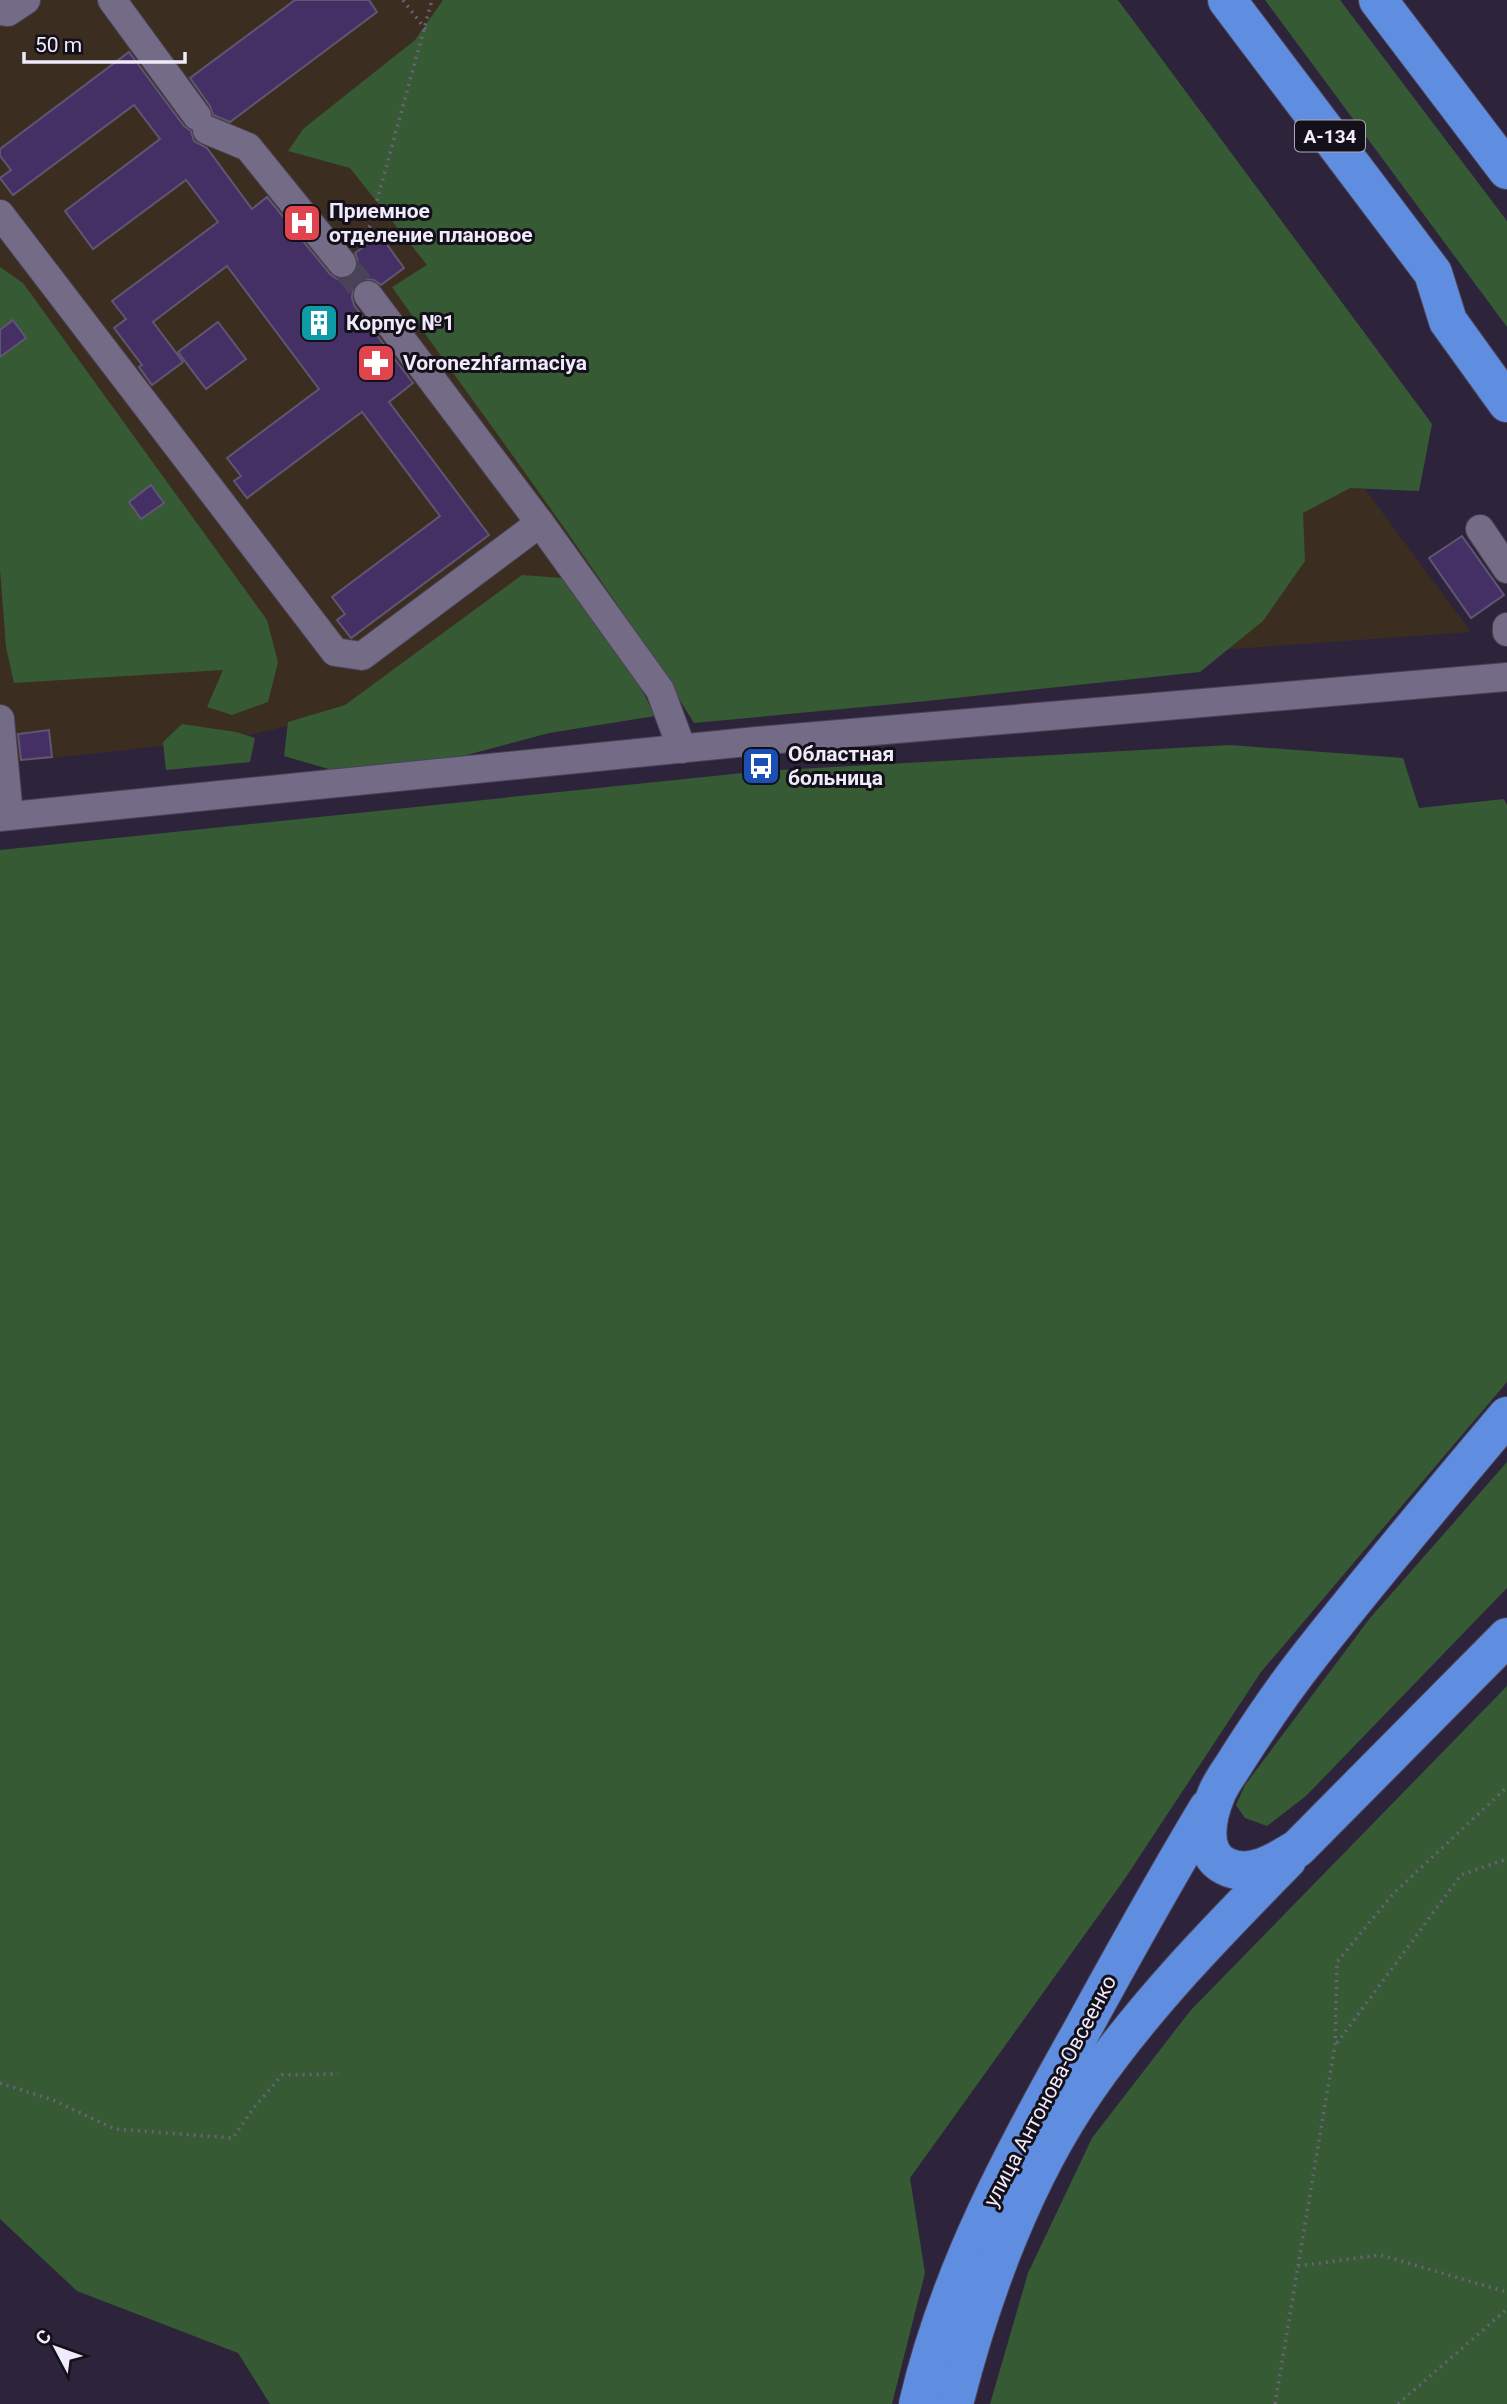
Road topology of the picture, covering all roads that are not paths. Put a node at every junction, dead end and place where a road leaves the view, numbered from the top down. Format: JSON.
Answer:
{"nodes":[{"id":1,"x":26,"y":0,"type":"edge"},
{"id":2,"x":112,"y":0,"type":"edge"},
{"id":3,"x":1227,"y":0,"type":"edge"},
{"id":4,"x":1378,"y":0,"type":"edge"},
{"id":5,"x":0,"y":11,"type":"edge"},
{"id":6,"x":1507,"y":170,"type":"edge"},
{"id":7,"x":0,"y":214,"type":"edge"},
{"id":8,"x":338,"y":259,"type":"tunnel mouth"},
{"id":9,"x":368,"y":295,"type":"tunnel mouth"},
{"id":10,"x":1507,"y":403,"type":"edge"},
{"id":11,"x":540,"y":523,"type":"junction"},
{"id":12,"x":1480,"y":529,"type":"dead end"},
{"id":13,"x":1507,"y":569,"type":"edge"},
{"id":14,"x":1507,"y":677,"type":"edge"},
{"id":15,"x":0,"y":719,"type":"edge"},
{"id":16,"x":682,"y":749,"type":"junction"},
{"id":17,"x":5,"y":816,"type":"edge"},
{"id":18,"x":1507,"y":1416,"type":"edge"},
{"id":19,"x":1507,"y":1637,"type":"edge"},
{"id":20,"x":1216,"y":1794,"type":"junction"},
{"id":21,"x":1298,"y":1848,"type":"junction"},
{"id":22,"x":918,"y":2404,"type":"edge"},
{"id":23,"x":954,"y":2404,"type":"edge"}],
"edges":[{"from":1,"to":5,"type":"street"},
{"from":2,"to":8,"type":"street"},
{"from":3,"to":10,"type":"highway","number":"А-134"},
{"from":4,"to":6,"type":"highway"},
{"from":7,"to":11,"type":"street"},
{"from":9,"to":11,"type":"street"},
{"from":11,"to":16,"type":"street"},
{"from":12,"to":13,"type":"street"},
{"from":14,"to":16,"type":"street"},
{"from":15,"to":17,"type":"street"},
{"from":16,"to":17,"type":"street"},
{"from":18,"to":20,"type":"highway","name":"улица Антонова-Овсеенко"},
{"from":19,"to":21,"type":"highway"},
{"from":20,"to":21,"type":"highway"},
{"from":20,"to":22,"type":"highway","name":"улица Антонова-Овсеенко"},
{"from":21,"to":23,"type":"highway","name":"улица Антонова-Овсеенко"}]}
